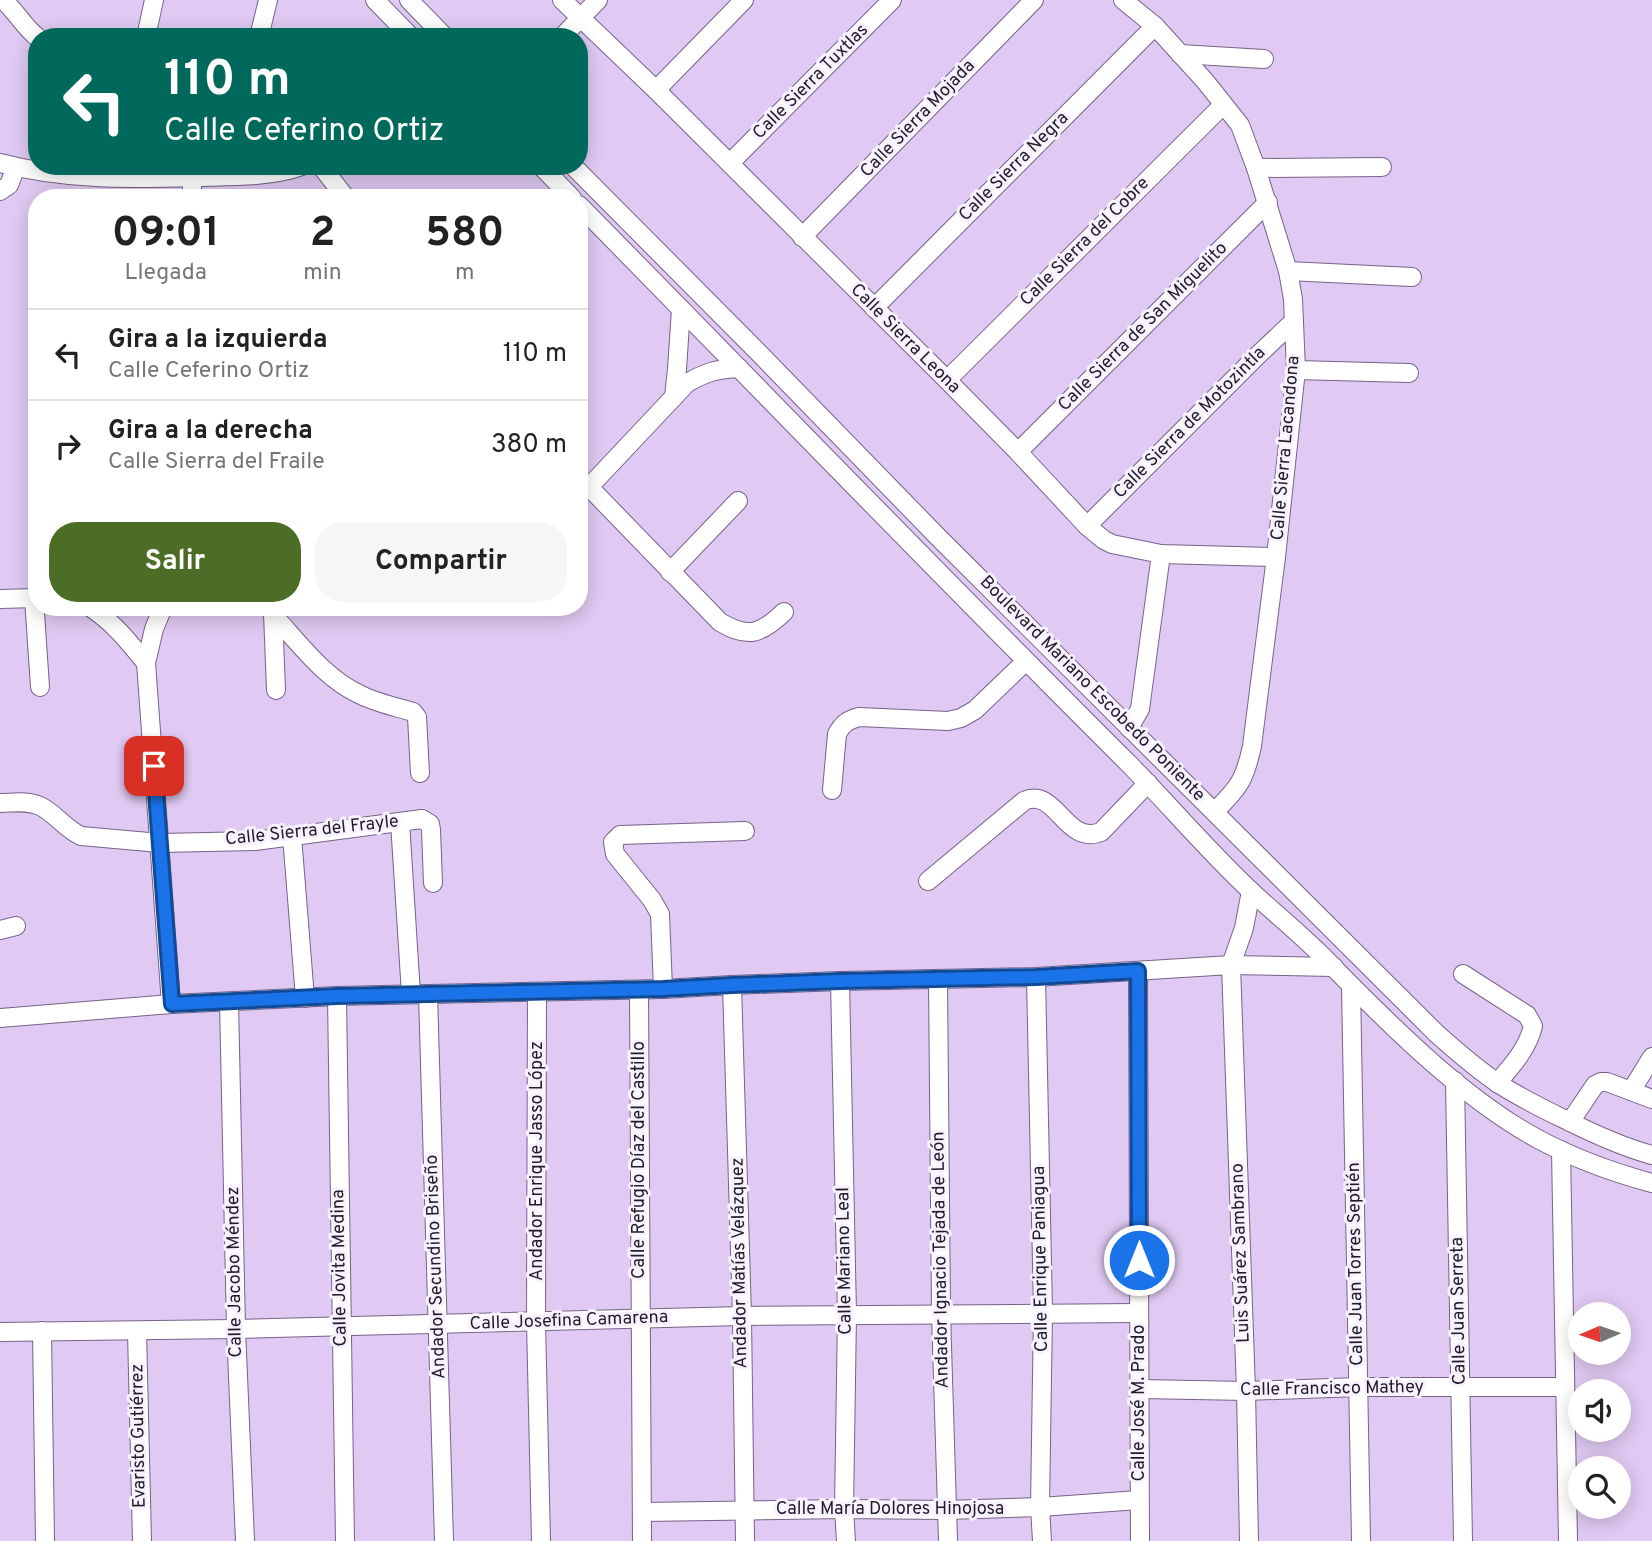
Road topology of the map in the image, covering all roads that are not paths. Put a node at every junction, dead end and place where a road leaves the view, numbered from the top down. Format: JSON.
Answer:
{"nodes":[{"id":1,"x":4,"y":0,"type":"edge"},
{"id":2,"x":155,"y":0,"type":"edge"},
{"id":3,"x":268,"y":0,"type":"edge"},
{"id":4,"x":375,"y":0,"type":"edge"},
{"id":5,"x":409,"y":0,"type":"edge"},
{"id":6,"x":562,"y":0,"type":"edge"},
{"id":7,"x":598,"y":0,"type":"edge"},
{"id":8,"x":744,"y":0,"type":"edge"},
{"id":9,"x":892,"y":0,"type":"edge"},
{"id":10,"x":1034,"y":0,"type":"edge"},
{"id":11,"x":1122,"y":0,"type":"edge"},
{"id":12,"x":581,"y":17,"type":"junction"},
{"id":13,"x":1155,"y":26,"type":"junction"},
{"id":14,"x":29,"y":28,"type":"edge"},
{"id":15,"x":148,"y":28,"type":"edge"},
{"id":16,"x":261,"y":28,"type":"edge"},
{"id":17,"x":402,"y":28,"type":"edge"},
{"id":18,"x":436,"y":28,"type":"edge"},
{"id":19,"x":571,"y":28,"type":"edge"},
{"id":20,"x":1181,"y":54,"type":"junction"},
{"id":21,"x":1264,"y":58,"type":"dead end"},
{"id":22,"x":656,"y":90,"type":"junction"},
{"id":23,"x":1223,"y":104,"type":"junction"},
{"id":24,"x":730,"y":163,"type":"junction"},
{"id":25,"x":8,"y":165,"type":"edge"},
{"id":26,"x":28,"y":167,"type":"edge"},
{"id":27,"x":1256,"y":167,"type":"junction"},
{"id":28,"x":1382,"y":167,"type":"dead end"},
{"id":29,"x":77,"y":175,"type":"edge"},
{"id":30,"x":104,"y":175,"type":"edge"},
{"id":31,"x":131,"y":175,"type":"edge"},
{"id":32,"x":205,"y":175,"type":"edge"},
{"id":33,"x":328,"y":175,"type":"edge"},
{"id":34,"x":550,"y":175,"type":"edge"},
{"id":35,"x":582,"y":175,"type":"edge"},
{"id":36,"x":193,"y":177,"type":"junction"},
{"id":37,"x":192,"y":189,"type":"edge"},
{"id":38,"x":339,"y":189,"type":"edge"},
{"id":39,"x":563,"y":189,"type":"edge"},
{"id":40,"x":0,"y":191,"type":"edge"},
{"id":41,"x":1268,"y":202,"type":"junction"},
{"id":42,"x":588,"y":214,"type":"edge"},
{"id":43,"x":802,"y":237,"type":"junction"},
{"id":44,"x":1288,"y":271,"type":"junction"},
{"id":45,"x":1412,"y":277,"type":"dead end"},
{"id":46,"x":874,"y":308,"type":"junction"},
{"id":47,"x":681,"y":309,"type":"junction"},
{"id":48,"x":1294,"y":321,"type":"junction"},
{"id":49,"x":739,"y":368,"type":"junction"},
{"id":50,"x":1296,"y":370,"type":"junction"},
{"id":51,"x":1409,"y":373,"type":"dead end"},
{"id":52,"x":947,"y":380,"type":"junction"},
{"id":53,"x":674,"y":397,"type":"junction"},
{"id":54,"x":1018,"y":452,"type":"junction"},
{"id":55,"x":588,"y":487,"type":"edge"},
{"id":56,"x":588,"y":495,"type":"edge"},
{"id":57,"x":738,"y":501,"type":"dead end"},
{"id":58,"x":1087,"y":526,"type":"junction"},
{"id":59,"x":938,"y":537,"type":"junction"},
{"id":60,"x":1161,"y":554,"type":"junction"},
{"id":61,"x":921,"y":555,"type":"junction"},
{"id":62,"x":1276,"y":557,"type":"junction"},
{"id":63,"x":670,"y":572,"type":"junction"},
{"id":64,"x":28,"y":598,"type":"edge"},
{"id":65,"x":0,"y":599,"type":"edge"},
{"id":66,"x":784,"y":612,"type":"dead end"},
{"id":67,"x":36,"y":616,"type":"edge"},
{"id":68,"x":102,"y":616,"type":"edge"},
{"id":69,"x":159,"y":616,"type":"edge"},
{"id":70,"x":273,"y":616,"type":"edge"},
{"id":71,"x":277,"y":616,"type":"edge"},
{"id":72,"x":1026,"y":661,"type":"junction"},
{"id":73,"x":146,"y":663,"type":"junction"},
{"id":74,"x":40,"y":687,"type":"dead end"},
{"id":75,"x":276,"y":690,"type":"dead end"},
{"id":76,"x":1129,"y":728,"type":"junction"},
{"id":77,"x":420,"y":773,"type":"dead end"},
{"id":78,"x":1148,"y":783,"type":"junction"},
{"id":79,"x":832,"y":790,"type":"dead end"},
{"id":80,"x":0,"y":803,"type":"edge"},
{"id":81,"x":1215,"y":811,"type":"junction"},
{"id":82,"x":400,"y":821,"type":"junction"},
{"id":83,"x":745,"y":831,"type":"dead end"},
{"id":84,"x":292,"y":836,"type":"junction"},
{"id":85,"x":160,"y":843,"type":"junction"},
{"id":86,"x":928,"y":881,"type":"dead end"},
{"id":87,"x":433,"y":883,"type":"dead end"},
{"id":88,"x":1251,"y":891,"type":"junction"},
{"id":89,"x":1231,"y":965,"type":"junction"},
{"id":90,"x":1334,"y":967,"type":"junction"},
{"id":91,"x":1138,"y":971,"type":"junction"},
{"id":92,"x":1463,"y":974,"type":"dead end"},
{"id":93,"x":1036,"y":977,"type":"junction"},
{"id":94,"x":938,"y":979,"type":"junction"},
{"id":95,"x":840,"y":981,"type":"junction"},
{"id":96,"x":732,"y":985,"type":"junction"},
{"id":97,"x":1351,"y":986,"type":"junction"},
{"id":98,"x":663,"y":989,"type":"junction"},
{"id":99,"x":639,"y":990,"type":"junction"},
{"id":100,"x":537,"y":992,"type":"junction"},
{"id":101,"x":419,"y":994,"type":"junction"},
{"id":102,"x":337,"y":996,"type":"junction"},
{"id":103,"x":305,"y":998,"type":"junction"},
{"id":104,"x":229,"y":1002,"type":"junction"},
{"id":105,"x":172,"y":1004,"type":"junction"},
{"id":106,"x":0,"y":1018,"type":"edge"},
{"id":107,"x":1652,"y":1057,"type":"edge"},
{"id":108,"x":1455,"y":1081,"type":"junction"},
{"id":109,"x":1497,"y":1083,"type":"junction"},
{"id":110,"x":1631,"y":1091,"type":"junction"},
{"id":111,"x":1652,"y":1099,"type":"edge"},
{"id":112,"x":1570,"y":1122,"type":"junction"},
{"id":113,"x":1561,"y":1150,"type":"junction"},
{"id":114,"x":1652,"y":1155,"type":"edge"},
{"id":115,"x":1652,"y":1183,"type":"edge"},
{"id":116,"x":1043,"y":1312,"type":"junction"},
{"id":117,"x":1139,"y":1312,"type":"junction"},
{"id":118,"x":941,"y":1313,"type":"junction"},
{"id":119,"x":847,"y":1314,"type":"junction"},
{"id":120,"x":742,"y":1315,"type":"junction"},
{"id":121,"x":639,"y":1319,"type":"junction"},
{"id":122,"x":536,"y":1322,"type":"junction"},
{"id":123,"x":438,"y":1325,"type":"junction"},
{"id":124,"x":341,"y":1327,"type":"junction"},
{"id":125,"x":236,"y":1329,"type":"junction"},
{"id":126,"x":42,"y":1331,"type":"junction"},
{"id":127,"x":137,"y":1331,"type":"junction"},
{"id":128,"x":0,"y":1332,"type":"edge"},
{"id":129,"x":1358,"y":1387,"type":"junction"},
{"id":130,"x":1460,"y":1387,"type":"junction"},
{"id":131,"x":1565,"y":1387,"type":"junction"},
{"id":132,"x":1141,"y":1389,"type":"junction"},
{"id":133,"x":1246,"y":1391,"type":"junction"},
{"id":134,"x":1139,"y":1500,"type":"junction"},
{"id":135,"x":1040,"y":1507,"type":"junction"},
{"id":136,"x":844,"y":1508,"type":"junction"},
{"id":137,"x":745,"y":1510,"type":"junction"},
{"id":138,"x":946,"y":1510,"type":"junction"},
{"id":139,"x":642,"y":1513,"type":"junction"},
{"id":140,"x":45,"y":1541,"type":"edge"},
{"id":141,"x":142,"y":1541,"type":"edge"},
{"id":142,"x":245,"y":1541,"type":"edge"},
{"id":143,"x":345,"y":1541,"type":"edge"},
{"id":144,"x":444,"y":1541,"type":"edge"},
{"id":145,"x":541,"y":1541,"type":"edge"},
{"id":146,"x":642,"y":1541,"type":"edge"},
{"id":147,"x":745,"y":1541,"type":"edge"},
{"id":148,"x":846,"y":1541,"type":"edge"},
{"id":149,"x":947,"y":1541,"type":"edge"},
{"id":150,"x":1042,"y":1541,"type":"edge"},
{"id":151,"x":1140,"y":1541,"type":"edge"},
{"id":152,"x":1249,"y":1541,"type":"edge"},
{"id":153,"x":1361,"y":1541,"type":"edge"},
{"id":154,"x":1463,"y":1541,"type":"edge"},
{"id":155,"x":1568,"y":1541,"type":"edge"}],
"edges":[{"from":1,"to":14,"type":"street"},
{"from":2,"to":15,"type":"street"},
{"from":3,"to":16,"type":"street"},
{"from":4,"to":17,"type":"street"},
{"from":5,"to":18,"type":"street"},
{"from":6,"to":12,"type":"street","name":"Calle Sierra Leona"},
{"from":7,"to":12,"type":"street"},
{"from":8,"to":22,"type":"street"},
{"from":9,"to":24,"type":"street","name":"Calle Sierra Tuxtlas"},
{"from":10,"to":43,"type":"street","name":"Calle Sierra Mojada"},
{"from":11,"to":13,"type":"street","name":"Calle Sierra Lacandona"},
{"from":12,"to":19,"type":"street"},
{"from":12,"to":22,"type":"street","name":"Calle Sierra Leona"},
{"from":13,"to":20,"type":"street","name":"Calle Sierra Lacandona"},
{"from":13,"to":46,"type":"street","name":"Calle Sierra Negra"},
{"from":20,"to":21,"type":"street"},
{"from":20,"to":23,"type":"street","name":"Calle Sierra Lacandona"},
{"from":22,"to":24,"type":"street","name":"Calle Sierra Leona"},
{"from":23,"to":27,"type":"street","name":"Calle Sierra Lacandona"},
{"from":23,"to":52,"type":"street","name":"Calle Sierra del Cobre"},
{"from":24,"to":43,"type":"street","name":"Calle Sierra Leona"},
{"from":25,"to":26,"type":"street"},
{"from":25,"to":40,"type":"street"},
{"from":27,"to":28,"type":"street"},
{"from":27,"to":41,"type":"street","name":"Calle Sierra Lacandona"},
{"from":29,"to":30,"type":"street"},
{"from":31,"to":36,"type":"street"},
{"from":32,"to":36,"type":"street"},
{"from":33,"to":38,"type":"street"},
{"from":34,"to":39,"type":"street"},
{"from":35,"to":59,"type":"street","name":"Boulevard Mariano Escobedo Poniente"},
{"from":36,"to":37,"type":"street"},
{"from":41,"to":44,"type":"street","name":"Calle Sierra Lacandona"},
{"from":41,"to":54,"type":"street","name":"Calle Sierra de San Miguelito"},
{"from":42,"to":47,"type":"street","name":"Boulevard Mariano Escobedo Poniente"},
{"from":43,"to":46,"type":"street","name":"Calle Sierra Leona"},
{"from":44,"to":45,"type":"street"},
{"from":44,"to":48,"type":"street","name":"Calle Sierra Lacandona"},
{"from":46,"to":52,"type":"street","name":"Calle Sierra Leona"},
{"from":47,"to":49,"type":"street","name":"Boulevard Mariano Escobedo Poniente"},
{"from":47,"to":53,"type":"street"},
{"from":48,"to":50,"type":"street","name":"Calle Sierra Lacandona"},
{"from":48,"to":58,"type":"street","name":"Calle Sierra de Motozintla"},
{"from":49,"to":53,"type":"street"},
{"from":49,"to":61,"type":"street","name":"Boulevard Mariano Escobedo Poniente"},
{"from":50,"to":51,"type":"street"},
{"from":50,"to":62,"type":"street","name":"Calle Sierra Lacandona"},
{"from":52,"to":54,"type":"street","name":"Calle Sierra Leona"},
{"from":53,"to":55,"type":"street"},
{"from":54,"to":58,"type":"street","name":"Calle Sierra Leona"},
{"from":56,"to":63,"type":"street"},
{"from":57,"to":63,"type":"street"},
{"from":58,"to":60,"type":"street","name":"Calle Sierra Leona"},
{"from":59,"to":61,"type":"street"},
{"from":59,"to":76,"type":"street","name":"Boulevard Mariano Escobedo Poniente"},
{"from":60,"to":62,"type":"street","name":"Calle Sierra Leona"},
{"from":60,"to":76,"type":"street"},
{"from":61,"to":72,"type":"street","name":"Boulevard Mariano Escobedo Poniente"},
{"from":62,"to":81,"type":"street","name":"Calle Sierra Lacandona"},
{"from":63,"to":66,"type":"street"},
{"from":64,"to":65,"type":"street"},
{"from":67,"to":74,"type":"street"},
{"from":68,"to":73,"type":"street"},
{"from":69,"to":73,"type":"street"},
{"from":70,"to":75,"type":"street"},
{"from":71,"to":77,"type":"street"},
{"from":72,"to":78,"type":"street","name":"Boulevard Mariano Escobedo Poniente"},
{"from":72,"to":79,"type":"street"},
{"from":73,"to":85,"type":"street"},
{"from":76,"to":81,"type":"street","name":"Boulevard Mariano Escobedo Poniente"},
{"from":78,"to":86,"type":"street"},
{"from":78,"to":88,"type":"street","name":"Boulevard Mariano Escobedo Poniente"},
{"from":80,"to":85,"type":"street","name":"Calle Sierra del Frayle"},
{"from":81,"to":109,"type":"street","name":"Boulevard Mariano Escobedo Poniente"},
{"from":82,"to":84,"type":"street","name":"Calle Sierra del Frayle"},
{"from":82,"to":87,"type":"street","name":"Calle Sierra del Frayle"},
{"from":82,"to":101,"type":"street","name":"Andador Secundino Briseño"},
{"from":83,"to":98,"type":"street"},
{"from":84,"to":85,"type":"street","name":"Calle Sierra del Frayle"},
{"from":84,"to":103,"type":"street"},
{"from":85,"to":105,"type":"street"},
{"from":88,"to":89,"type":"street"},
{"from":88,"to":90,"type":"street","name":"Boulevard Mariano Escobedo Poniente"},
{"from":89,"to":90,"type":"street"},
{"from":89,"to":91,"type":"street"},
{"from":89,"to":133,"type":"street","name":"Luis Suárez Sambrano"},
{"from":90,"to":97,"type":"street","name":"Boulevard Mariano Escobedo Poniente"},
{"from":91,"to":93,"type":"street"},
{"from":91,"to":117,"type":"street","name":"Calle José M. Prado"},
{"from":92,"to":109,"type":"street"},
{"from":93,"to":94,"type":"street"},
{"from":93,"to":116,"type":"street","name":"Calle Enrique Paniagua"},
{"from":94,"to":95,"type":"street"},
{"from":94,"to":118,"type":"street","name":"Andador Ignacio Tejada de León"},
{"from":95,"to":96,"type":"street"},
{"from":95,"to":119,"type":"street","name":"Calle Mariano Leal"},
{"from":96,"to":98,"type":"street"},
{"from":96,"to":120,"type":"street","name":"Andador Matías Velázquez"},
{"from":97,"to":108,"type":"street","name":"Boulevard Mariano Escobedo Poniente"},
{"from":97,"to":129,"type":"street","name":"Calle Juan Torres Septién"},
{"from":98,"to":99,"type":"street"},
{"from":99,"to":100,"type":"street"},
{"from":99,"to":121,"type":"street","name":"Calle Refugio Díaz del Castillo"},
{"from":100,"to":101,"type":"street"},
{"from":100,"to":122,"type":"street","name":"Andador Enrique Jasso López"},
{"from":101,"to":102,"type":"street"},
{"from":101,"to":123,"type":"street","name":"Andador Secundino Briseño"},
{"from":102,"to":103,"type":"street"},
{"from":102,"to":124,"type":"street","name":"Calle Jovita Medina"},
{"from":103,"to":104,"type":"street"},
{"from":104,"to":105,"type":"street"},
{"from":104,"to":125,"type":"street","name":"Calle Jacobo Méndez"},
{"from":105,"to":106,"type":"street"},
{"from":107,"to":110,"type":"street"},
{"from":108,"to":113,"type":"street","name":"Boulevard Mariano Escobedo Poniente"},
{"from":108,"to":130,"type":"street","name":"Calle Juan Serreta"},
{"from":109,"to":112,"type":"street","name":"Boulevard Mariano Escobedo Poniente"},
{"from":110,"to":111,"type":"street"},
{"from":110,"to":112,"type":"street"},
{"from":112,"to":114,"type":"street","name":"Boulevard Mariano Escobedo Poniente"},
{"from":113,"to":115,"type":"street","name":"Boulevard Mariano Escobedo Poniente"},
{"from":113,"to":131,"type":"street"},
{"from":116,"to":117,"type":"street","name":"Calle Josefina Camarena"},
{"from":116,"to":118,"type":"street","name":"Calle Josefina Camarena"},
{"from":116,"to":135,"type":"street","name":"Calle Enrique Paniagua"},
{"from":117,"to":132,"type":"street","name":"Calle José M. Prado"},
{"from":118,"to":119,"type":"street","name":"Calle Josefina Camarena"},
{"from":118,"to":138,"type":"street","name":"Andador Ignacio Tejada de León"},
{"from":119,"to":120,"type":"street","name":"Calle Josefina Camarena"},
{"from":119,"to":136,"type":"street","name":"Calle Mariano Leal"},
{"from":120,"to":121,"type":"street","name":"Calle Josefina Camarena"},
{"from":120,"to":137,"type":"street","name":"Andador Matías Velázquez"},
{"from":121,"to":122,"type":"street","name":"Calle Josefina Camarena"},
{"from":121,"to":139,"type":"street","name":"Calle Refugio Díaz del Castillo"},
{"from":122,"to":123,"type":"street","name":"Calle Josefina Camarena"},
{"from":122,"to":145,"type":"street","name":"Andador Enrique Jasso López"},
{"from":123,"to":124,"type":"street","name":"Calle Josefina Camarena"},
{"from":123,"to":144,"type":"street","name":"Andador Secundino Briseño"},
{"from":124,"to":125,"type":"street","name":"Calle Josefina Camarena"},
{"from":124,"to":143,"type":"street","name":"Calle Jovita Medina"},
{"from":125,"to":127,"type":"street","name":"Calle Josefina Camarena"},
{"from":125,"to":142,"type":"street","name":"Calle Jacobo Méndez"},
{"from":126,"to":127,"type":"street","name":"Calle Josefina Camarena"},
{"from":126,"to":128,"type":"street","name":"Calle Josefina Camarena"},
{"from":126,"to":140,"type":"street"},
{"from":127,"to":141,"type":"street","name":"Evaristo Gutiérrez"},
{"from":129,"to":130,"type":"street","name":"Calle Francisco Mathey"},
{"from":129,"to":133,"type":"street","name":"Calle Francisco Mathey"},
{"from":129,"to":153,"type":"street","name":"Calle Juan Torres Septién"},
{"from":130,"to":131,"type":"street","name":"Calle Francisco Mathey"},
{"from":130,"to":154,"type":"street","name":"Calle Juan Serreta"},
{"from":131,"to":155,"type":"street"},
{"from":132,"to":133,"type":"street","name":"Calle Francisco Mathey"},
{"from":132,"to":134,"type":"street","name":"Calle José M. Prado"},
{"from":133,"to":152,"type":"street","name":"Luis Suárez Sambrano"},
{"from":134,"to":135,"type":"street","name":"Calle María Dolores Hinojosa"},
{"from":134,"to":151,"type":"street","name":"Calle José M. Prado"},
{"from":135,"to":138,"type":"street","name":"Calle María Dolores Hinojosa"},
{"from":135,"to":150,"type":"street","name":"Calle Enrique Paniagua"},
{"from":136,"to":137,"type":"street","name":"Calle María Dolores Hinojosa"},
{"from":136,"to":138,"type":"street","name":"Calle María Dolores Hinojosa"},
{"from":136,"to":148,"type":"street","name":"Calle Mariano Leal"},
{"from":137,"to":139,"type":"street","name":"Calle María Dolores Hinojosa"},
{"from":137,"to":147,"type":"street","name":"Andador Matías Velázquez"},
{"from":138,"to":149,"type":"street","name":"Andador Ignacio Tejada de León"},
{"from":139,"to":146,"type":"street","name":"Calle Refugio Díaz del Castillo"}]}
